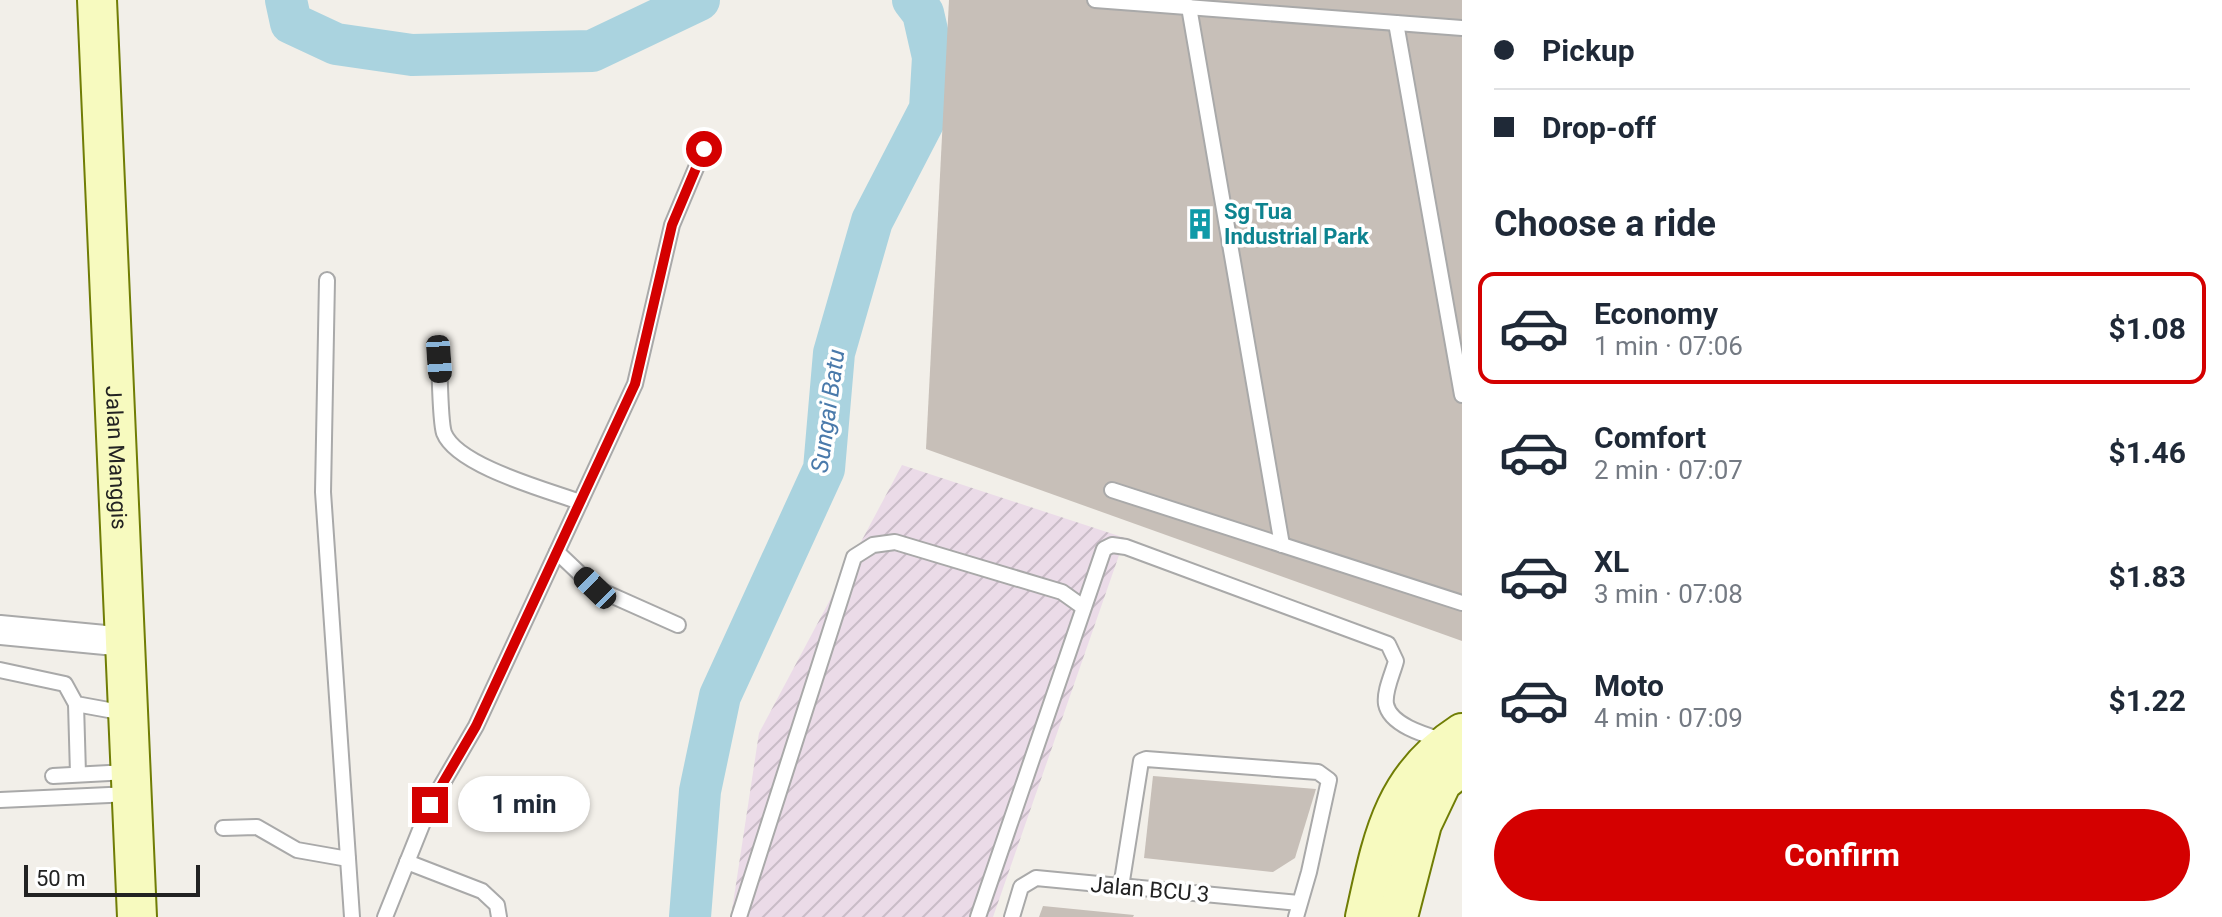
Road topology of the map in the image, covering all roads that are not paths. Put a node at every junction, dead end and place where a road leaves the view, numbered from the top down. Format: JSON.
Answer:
{"nodes":[{"id":1,"x":97,"y":0,"type":"edge"},
{"id":2,"x":1095,"y":0,"type":"edge"},
{"id":3,"x":1189,"y":7,"type":"junction"},
{"id":4,"x":1396,"y":23,"type":"junction"},
{"id":5,"x":1462,"y":28,"type":"edge"},
{"id":6,"x":704,"y":149,"type":"dead end"},
{"id":7,"x":327,"y":280,"type":"dead end"},
{"id":8,"x":439,"y":359,"type":"dead end"},
{"id":9,"x":1462,"y":395,"type":"edge"},
{"id":10,"x":1112,"y":490,"type":"dead end"},
{"id":11,"x":580,"y":502,"type":"junction"},
{"id":12,"x":1282,"y":545,"type":"junction"},
{"id":13,"x":557,"y":552,"type":"junction"},
{"id":14,"x":1462,"y":603,"type":"edge"},
{"id":15,"x":1083,"y":607,"type":"junction"},
{"id":16,"x":678,"y":625,"type":"dead end"},
{"id":17,"x":0,"y":630,"type":"edge"},
{"id":18,"x":126,"y":642,"type":"junction"},
{"id":19,"x":0,"y":670,"type":"edge"},
{"id":20,"x":76,"y":704,"type":"junction"},
{"id":21,"x":129,"y":714,"type":"junction"},
{"id":22,"x":1458,"y":747,"type":"edge"},
{"id":23,"x":78,"y":774,"type":"junction"},
{"id":24,"x":53,"y":776,"type":"dead end"},
{"id":25,"x":131,"y":783,"type":"junction"},
{"id":26,"x":0,"y":800,"type":"edge"},
{"id":27,"x":223,"y":828,"type":"dead end"},
{"id":28,"x":348,"y":859,"type":"junction"},
{"id":29,"x":407,"y":862,"type":"junction"},
{"id":30,"x":1121,"y":887,"type":"junction"},
{"id":31,"x":1298,"y":910,"type":"edge"},
{"id":32,"x":137,"y":917,"type":"edge"},
{"id":33,"x":352,"y":917,"type":"edge"},
{"id":34,"x":385,"y":917,"type":"edge"},
{"id":35,"x":499,"y":917,"type":"edge"},
{"id":36,"x":739,"y":917,"type":"edge"},
{"id":37,"x":978,"y":917,"type":"edge"},
{"id":38,"x":1012,"y":917,"type":"edge"},
{"id":39,"x":1365,"y":917,"type":"edge"},
{"id":40,"x":1398,"y":917,"type":"edge"}],
"edges":[{"from":1,"to":18,"type":"street","name":"Jalan Manggis"},
{"from":2,"to":3,"type":"lane"},
{"from":3,"to":4,"type":"lane"},
{"from":3,"to":12,"type":"lane"},
{"from":4,"to":5,"type":"lane"},
{"from":4,"to":9,"type":"lane"},
{"from":6,"to":11,"type":"lane"},
{"from":7,"to":28,"type":"lane"},
{"from":8,"to":11,"type":"lane"},
{"from":10,"to":12,"type":"lane"},
{"from":11,"to":13,"type":"lane"},
{"from":12,"to":14,"type":"lane"},
{"from":13,"to":16,"type":"lane"},
{"from":13,"to":29,"type":"lane"},
{"from":15,"to":22,"type":"lane"},
{"from":15,"to":36,"type":"lane"},
{"from":15,"to":37,"type":"lane"},
{"from":17,"to":18,"type":"street"},
{"from":18,"to":21,"type":"street","name":"Jalan Manggis"},
{"from":19,"to":20,"type":"lane"},
{"from":20,"to":21,"type":"lane"},
{"from":20,"to":23,"type":"lane"},
{"from":21,"to":25,"type":"street","name":"Jalan Manggis"},
{"from":22,"to":39,"type":"street"},
{"from":22,"to":40,"type":"street"},
{"from":23,"to":24,"type":"lane"},
{"from":23,"to":25,"type":"lane"},
{"from":25,"to":26,"type":"lane"},
{"from":25,"to":32,"type":"street","name":"Jalan Manggis"},
{"from":27,"to":28,"type":"lane"},
{"from":28,"to":33,"type":"lane"},
{"from":29,"to":34,"type":"lane"},
{"from":29,"to":35,"type":"lane"},
{"from":30,"to":31,"type":"lane","name":"Jalan BCU 3"},
{"from":30,"to":31,"type":"lane"},
{"from":30,"to":38,"type":"lane","name":"Jalan BCU 3"}]}
